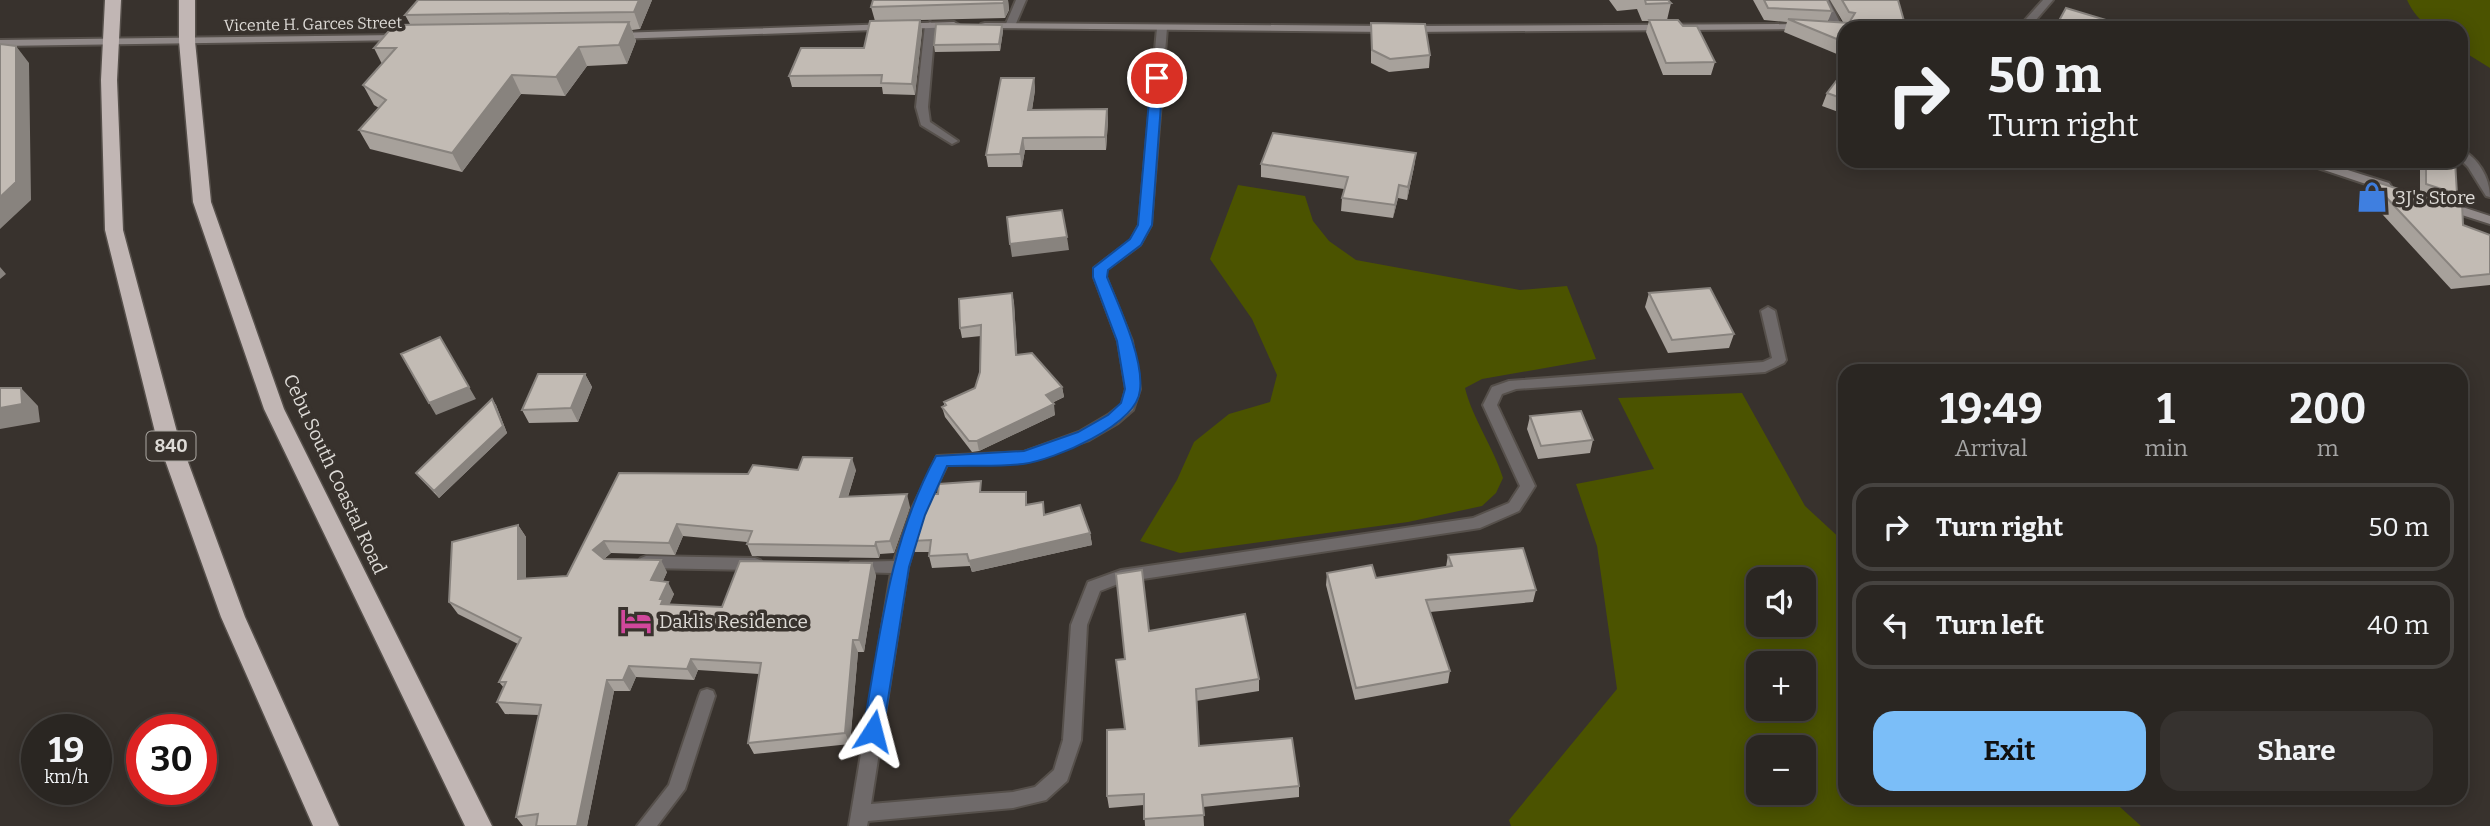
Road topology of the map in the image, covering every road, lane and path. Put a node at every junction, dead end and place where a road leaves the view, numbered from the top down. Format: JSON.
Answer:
{"nodes":[{"id":1,"x":113,"y":0,"type":"edge"},
{"id":2,"x":187,"y":0,"type":"edge"},
{"id":3,"x":1021,"y":0,"type":"edge"},
{"id":4,"x":1824,"y":0,"type":"edge"},
{"id":5,"x":2048,"y":0,"type":"edge"},
{"id":6,"x":2029,"y":21,"type":"edge"},
{"id":7,"x":930,"y":25,"type":"junction"},
{"id":8,"x":1838,"y":25,"type":"edge"},
{"id":9,"x":1010,"y":26,"type":"junction"},
{"id":10,"x":1162,"y":28,"type":"junction"},
{"id":11,"x":1811,"y":28,"type":"edge"},
{"id":12,"x":1824,"y":29,"type":"edge"},
{"id":13,"x":1838,"y":30,"type":"edge"},
{"id":14,"x":610,"y":36,"type":"edge"},
{"id":15,"x":407,"y":38,"type":"edge"},
{"id":16,"x":187,"y":41,"type":"junction"},
{"id":17,"x":0,"y":43,"type":"edge"},
{"id":18,"x":113,"y":43,"type":"junction"},
{"id":19,"x":952,"y":141,"type":"dead end"},
{"id":20,"x":2468,"y":160,"type":"edge"},
{"id":21,"x":2328,"y":168,"type":"edge"},
{"id":22,"x":2398,"y":190,"type":"edge"},
{"id":23,"x":2490,"y":193,"type":"edge"},
{"id":24,"x":2424,"y":199,"type":"edge"},
{"id":25,"x":2490,"y":220,"type":"edge"},
{"id":26,"x":1768,"y":311,"type":"dead end"},
{"id":27,"x":625,"y":562,"type":"edge"},
{"id":28,"x":776,"y":565,"type":"edge"},
{"id":29,"x":845,"y":566,"type":"edge"},
{"id":30,"x":900,"y":567,"type":"junction"},
{"id":31,"x":707,"y":696,"type":"dead end"},
{"id":32,"x":859,"y":820,"type":"edge"},
{"id":33,"x":326,"y":826,"type":"edge"},
{"id":34,"x":479,"y":826,"type":"edge"},
{"id":35,"x":646,"y":826,"type":"edge"}],
"edges":[{"from":1,"to":18,"type":"highway","number":"840"},
{"from":2,"to":16,"type":"highway","name":"Cebu South Coastal Road"},
{"from":3,"to":9,"type":"street"},
{"from":4,"to":8,"type":"street"},
{"from":5,"to":6,"type":"street"},
{"from":7,"to":9,"type":"street"},
{"from":7,"to":14,"type":"street"},
{"from":7,"to":19,"type":"street"},
{"from":9,"to":10,"type":"street"},
{"from":10,"to":11,"type":"street"},
{"from":10,"to":30,"type":"street"},
{"from":12,"to":13,"type":"street"},
{"from":15,"to":16,"type":"street","name":"Vicente H. Garces Street"},
{"from":16,"to":18,"type":"street","name":"Vicente H. Garces Street"},
{"from":16,"to":34,"type":"highway","name":"Cebu South Coastal Road"},
{"from":17,"to":18,"type":"street","name":"Vicente H. Garces Street"},
{"from":18,"to":33,"type":"highway","number":"840"},
{"from":20,"to":23,"type":"street"},
{"from":21,"to":22,"type":"street"},
{"from":24,"to":25,"type":"street"},
{"from":26,"to":32,"type":"street"},
{"from":27,"to":28,"type":"street"},
{"from":29,"to":30,"type":"street"},
{"from":30,"to":32,"type":"street"},
{"from":31,"to":35,"type":"street"}]}
